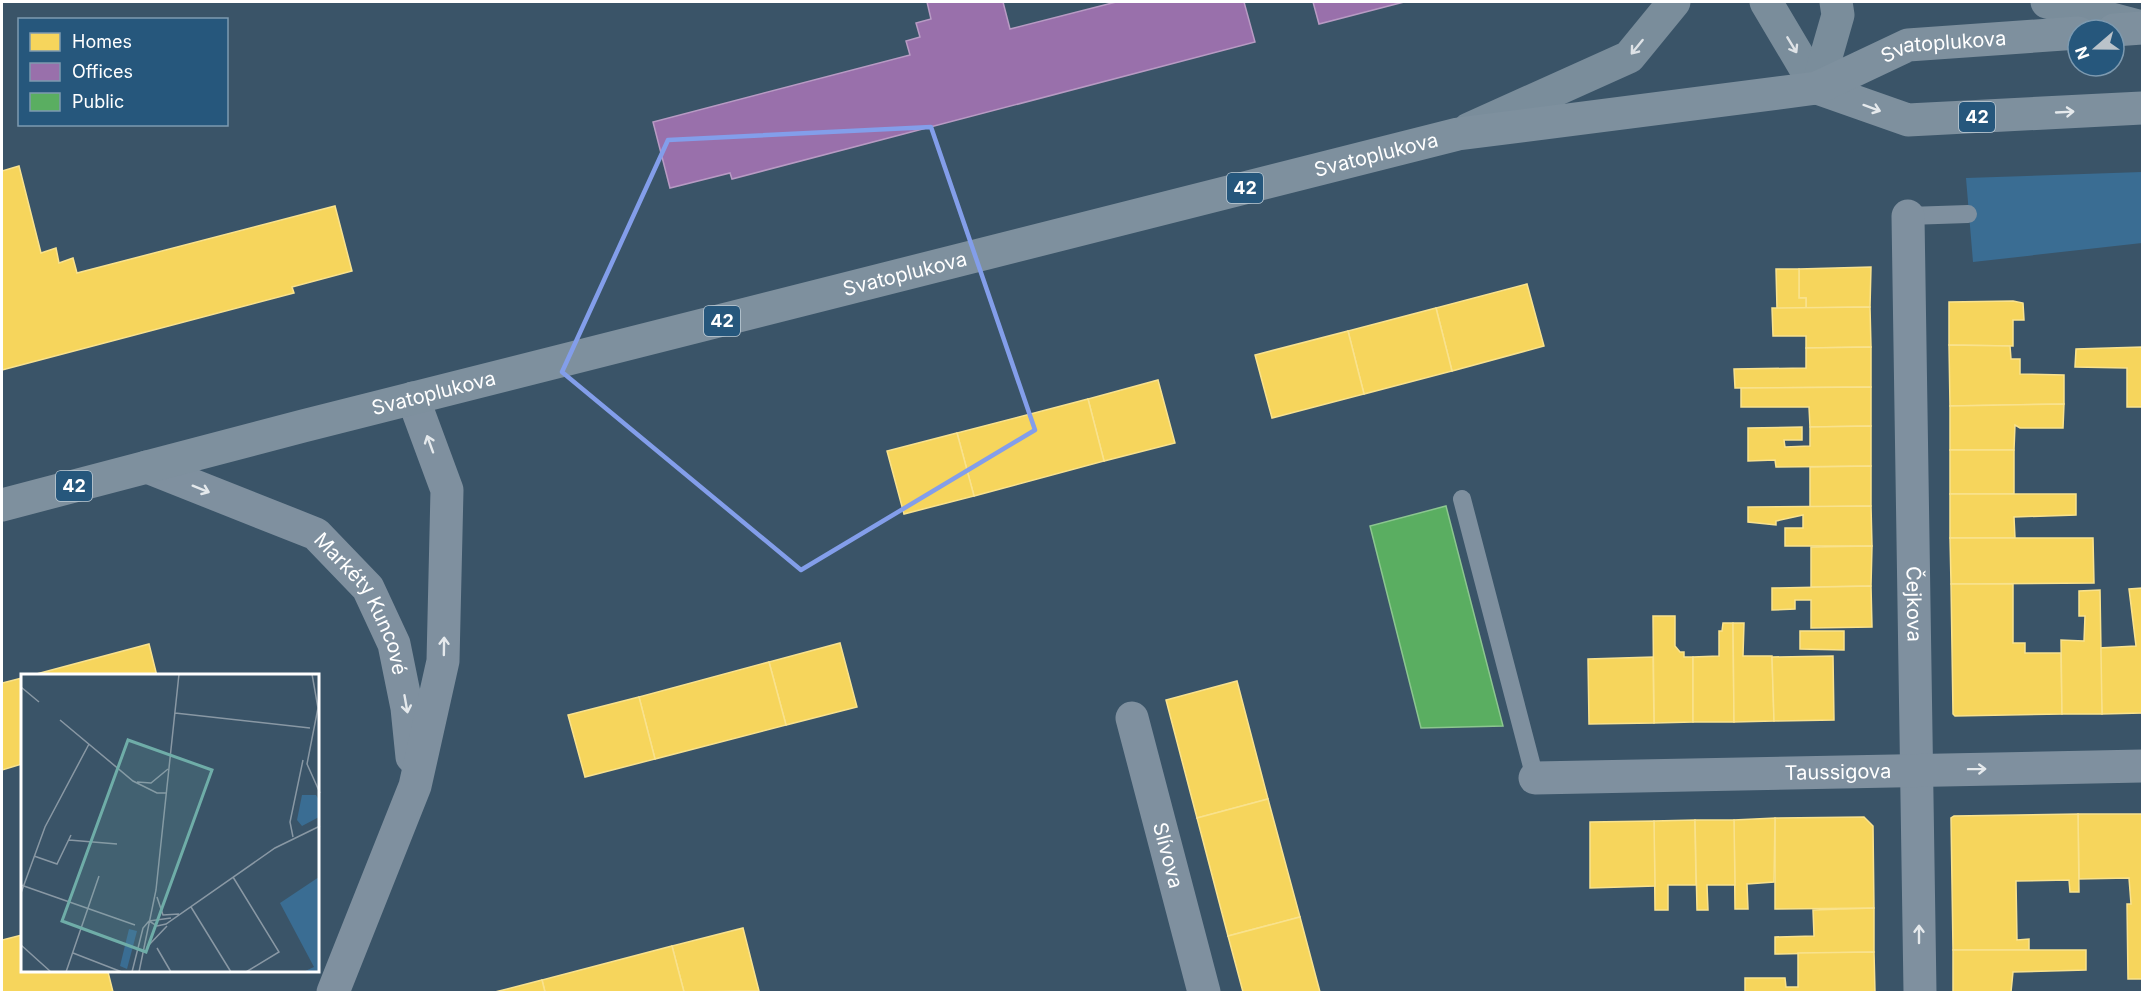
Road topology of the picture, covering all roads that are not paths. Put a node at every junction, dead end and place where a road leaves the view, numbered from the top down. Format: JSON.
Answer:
{"nodes":[{"id":1,"x":1674,"y":2,"type":"edge"},
{"id":2,"x":1766,"y":2,"type":"edge"},
{"id":3,"x":1836,"y":2,"type":"edge"},
{"id":4,"x":2047,"y":2,"type":"edge"},
{"id":5,"x":2142,"y":28,"type":"edge"},
{"id":6,"x":2126,"y":29,"type":"edge"},
{"id":7,"x":2066,"y":34,"type":"edge"},
{"id":8,"x":1817,"y":88,"type":"junction"},
{"id":9,"x":2142,"y":108,"type":"edge"},
{"id":10,"x":1458,"y":134,"type":"junction"},
{"id":11,"x":1968,"y":214,"type":"dead end"},
{"id":12,"x":1908,"y":216,"type":"joint"},
{"id":13,"x":413,"y":398,"type":"junction"},
{"id":14,"x":147,"y":467,"type":"junction"},
{"id":15,"x":1462,"y":499,"type":"dead end"},
{"id":16,"x":2,"y":505,"type":"edge"},
{"id":17,"x":1132,"y":718,"type":"dead end"},
{"id":18,"x":2142,"y":766,"type":"edge"},
{"id":19,"x":1918,"y":770,"type":"junction"},
{"id":20,"x":1535,"y":778,"type":"joint"},
{"id":21,"x":415,"y":786,"type":"junction"},
{"id":22,"x":333,"y":993,"type":"edge"},
{"id":23,"x":1204,"y":993,"type":"edge"},
{"id":24,"x":1920,"y":993,"type":"edge"}],
"edges":[{"from":1,"to":10,"type":"main road","one_way":true},
{"from":2,"to":8,"type":"main road","one_way":true},
{"from":3,"to":8,"type":"main road"},
{"from":4,"to":5,"type":"main road"},
{"from":5,"to":6,"type":"main road"},
{"from":7,"to":8,"type":"main road","name":"Svatoplukova","number":"42"},
{"from":8,"to":9,"type":"main road","name":"Svatoplukova","number":"42","one_way":true},
{"from":8,"to":10,"type":"main road","name":"Svatoplukova","number":"42"},
{"from":10,"to":13,"type":"main road","name":"Svatoplukova","number":"42"},
{"from":11,"to":12,"type":"lane"},
{"from":12,"to":19,"type":"street","name":"Čejkova"},
{"from":13,"to":14,"type":"main road","name":"Svatoplukova","number":"42"},
{"from":21,"to":13,"type":"street","name":"Markéty Kuncové","one_way":true},
{"from":14,"to":16,"type":"main road","name":"Svatoplukova","number":"42"},
{"from":14,"to":21,"type":"street","name":"Markéty Kuncové","one_way":true},
{"from":15,"to":20,"type":"lane"},
{"from":17,"to":23,"type":"street","name":"Slívova"},
{"from":19,"to":18,"type":"street","name":"Taussigova","one_way":true},
{"from":19,"to":20,"type":"street","name":"Taussigova"},
{"from":24,"to":19,"type":"street","name":"Čejkova","one_way":true},
{"from":21,"to":22,"type":"street","name":"Markéty Kuncové"}]}
